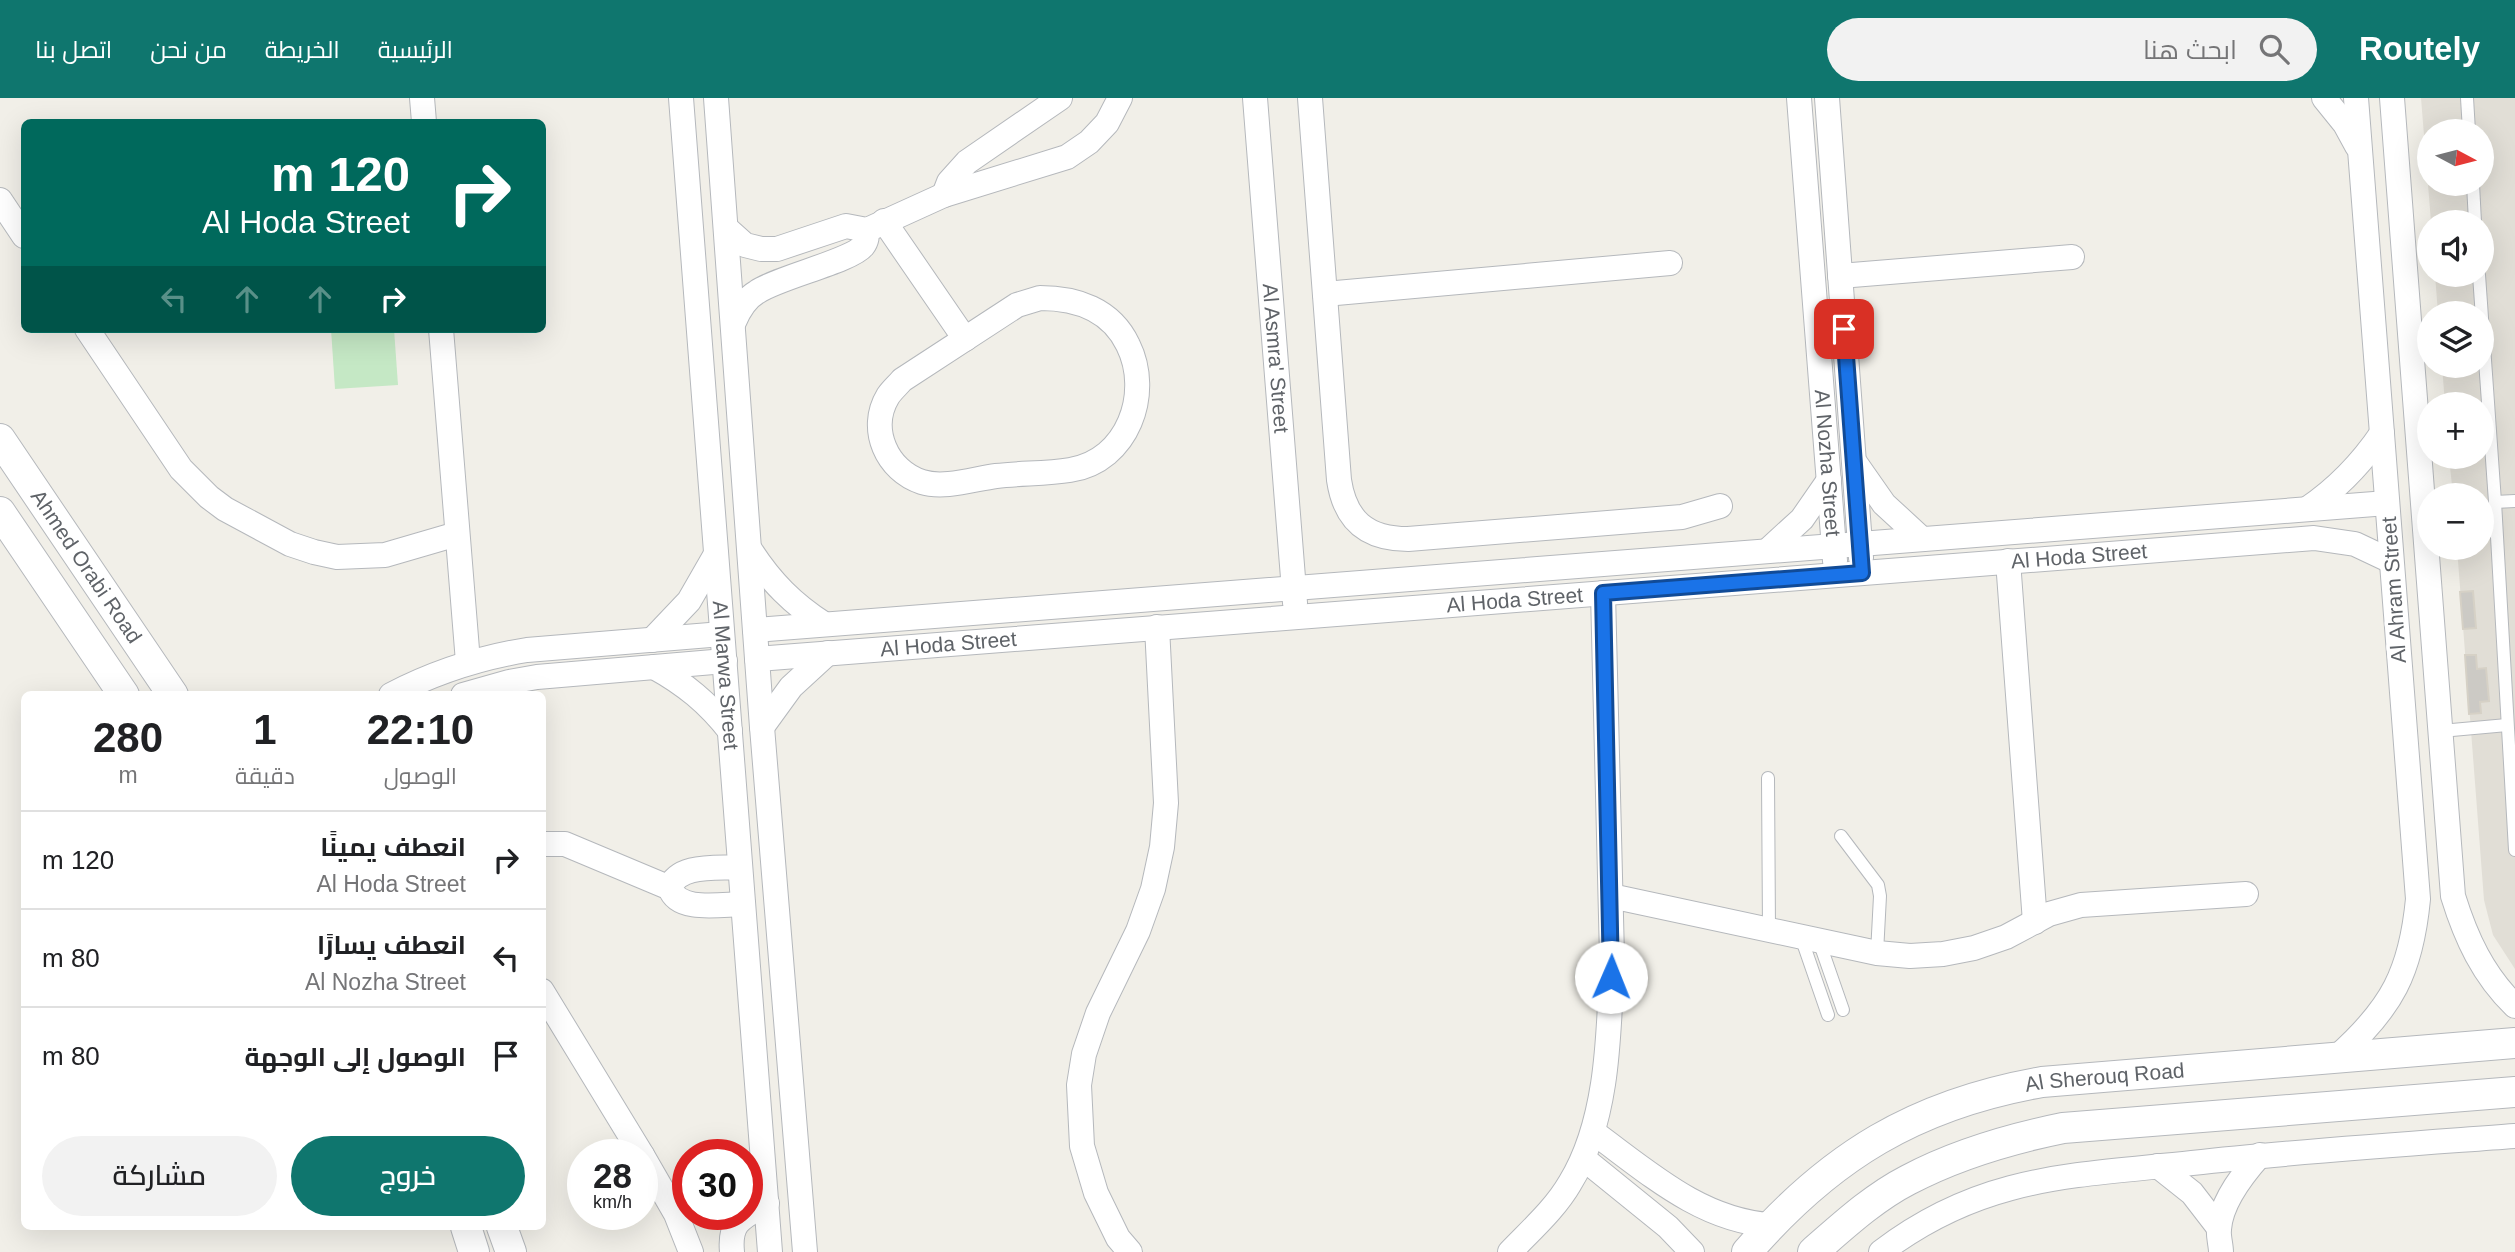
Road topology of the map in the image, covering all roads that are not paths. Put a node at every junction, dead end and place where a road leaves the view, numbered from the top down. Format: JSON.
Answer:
{"nodes":[{"id":1,"x":422,"y":98,"type":"edge"},
{"id":2,"x":681,"y":98,"type":"edge"},
{"id":3,"x":716,"y":98,"type":"edge"},
{"id":4,"x":1060,"y":98,"type":"edge"},
{"id":5,"x":1120,"y":98,"type":"edge"},
{"id":6,"x":1255,"y":98,"type":"edge"},
{"id":7,"x":1310,"y":98,"type":"edge"},
{"id":8,"x":1799,"y":98,"type":"edge"},
{"id":9,"x":1827,"y":98,"type":"edge"},
{"id":10,"x":2324,"y":98,"type":"edge"},
{"id":11,"x":2356,"y":98,"type":"edge"},
{"id":12,"x":2392,"y":98,"type":"edge"},
{"id":13,"x":2467,"y":98,"type":"edge"},
{"id":14,"x":424,"y":119,"type":"edge"},
{"id":15,"x":2468,"y":119,"type":"edge"},
{"id":16,"x":2361,"y":153,"type":"junction"},
{"id":17,"x":944,"y":195,"type":"junction"},
{"id":18,"x":0,"y":200,"type":"edge"},
{"id":19,"x":876,"y":226,"type":"junction"},
{"id":20,"x":726,"y":228,"type":"junction"},
{"id":21,"x":21,"y":232,"type":"edge"},
{"id":22,"x":2072,"y":257,"type":"dead end"},
{"id":23,"x":1670,"y":263,"type":"dead end"},
{"id":24,"x":1840,"y":276,"type":"junction"},
{"id":25,"x":2480,"y":287,"type":"edge"},
{"id":26,"x":1325,"y":294,"type":"junction"},
{"id":27,"x":733,"y":322,"type":"junction"},
{"id":28,"x":90,"y":333,"type":"edge"},
{"id":29,"x":441,"y":333,"type":"edge"},
{"id":30,"x":965,"y":339,"type":"junction"},
{"id":31,"x":2382,"y":433,"type":"junction"},
{"id":32,"x":0,"y":439,"type":"edge"},
{"id":33,"x":1854,"y":461,"type":"junction"},
{"id":34,"x":1829,"y":480,"type":"junction"},
{"id":35,"x":2515,"y":501,"type":"edge"},
{"id":36,"x":2495,"y":502,"type":"junction"},
{"id":37,"x":2387,"y":503,"type":"junction"},
{"id":38,"x":1720,"y":506,"type":"dead end"},
{"id":39,"x":2307,"y":509,"type":"junction"},
{"id":40,"x":0,"y":512,"type":"edge"},
{"id":41,"x":457,"y":534,"type":"junction"},
{"id":42,"x":1922,"y":539,"type":"junction"},
{"id":43,"x":1860,"y":544,"type":"junction"},
{"id":44,"x":1834,"y":545,"type":"junction"},
{"id":45,"x":749,"y":548,"type":"junction"},
{"id":46,"x":1767,"y":551,"type":"junction"},
{"id":47,"x":716,"y":553,"type":"junction"},
{"id":48,"x":2008,"y":561,"type":"junction"},
{"id":49,"x":2392,"y":561,"type":"junction"},
{"id":50,"x":1862,"y":573,"type":"junction"},
{"id":51,"x":1836,"y":575,"type":"junction"},
{"id":52,"x":93,"y":577,"type":"junction"},
{"id":53,"x":1294,"y":588,"type":"junction"},
{"id":54,"x":2515,"y":588,"type":"edge"},
{"id":55,"x":2500,"y":589,"type":"junction"},
{"id":56,"x":1603,"y":593,"type":"junction"},
{"id":57,"x":60,"y":600,"type":"junction"},
{"id":58,"x":1297,"y":616,"type":"junction"},
{"id":59,"x":824,"y":624,"type":"junction"},
{"id":60,"x":1157,"y":627,"type":"junction"},
{"id":61,"x":755,"y":630,"type":"junction"},
{"id":62,"x":722,"y":634,"type":"junction"},
{"id":63,"x":652,"y":640,"type":"junction"},
{"id":64,"x":828,"y":653,"type":"junction"},
{"id":65,"x":757,"y":659,"type":"junction"},
{"id":66,"x":725,"y":661,"type":"junction"},
{"id":67,"x":468,"y":662,"type":"junction"},
{"id":68,"x":654,"y":667,"type":"junction"},
{"id":69,"x":121,"y":691,"type":"edge"},
{"id":70,"x":170,"y":691,"type":"edge"},
{"id":71,"x":399,"y":691,"type":"edge"},
{"id":72,"x":477,"y":691,"type":"edge"},
{"id":73,"x":2507,"y":725,"type":"junction"},
{"id":74,"x":762,"y":727,"type":"junction"},
{"id":75,"x":730,"y":731,"type":"junction"},
{"id":76,"x":2441,"y":731,"type":"junction"},
{"id":77,"x":1768,"y":778,"type":"dead end"},
{"id":78,"x":1841,"y":836,"type":"dead end"},
{"id":79,"x":546,"y":844,"type":"edge"},
{"id":80,"x":2515,"y":850,"type":"edge"},
{"id":81,"x":740,"y":867,"type":"junction"},
{"id":82,"x":670,"y":888,"type":"junction"},
{"id":83,"x":2246,"y":894,"type":"dead end"},
{"id":84,"x":1611,"y":896,"type":"junction"},
{"id":85,"x":2453,"y":896,"type":"junction"},
{"id":86,"x":2418,"y":899,"type":"junction"},
{"id":87,"x":743,"y":905,"type":"junction"},
{"id":88,"x":2035,"y":922,"type":"junction"},
{"id":89,"x":1769,"y":930,"type":"junction"},
{"id":90,"x":1810,"y":939,"type":"junction"},
{"id":91,"x":1877,"y":953,"type":"junction"},
{"id":92,"x":546,"y":998,"type":"edge"},
{"id":93,"x":2515,"y":1006,"type":"edge"},
{"id":94,"x":1843,"y":1010,"type":"dead end"},
{"id":95,"x":1828,"y":1015,"type":"dead end"},
{"id":96,"x":2515,"y":1043,"type":"edge"},
{"id":97,"x":2337,"y":1057,"type":"junction"},
{"id":98,"x":2198,"y":1068,"type":"junction"},
{"id":99,"x":2515,"y":1092,"type":"edge"},
{"id":100,"x":2203,"y":1116,"type":"junction"},
{"id":101,"x":1593,"y":1132,"type":"junction"},
{"id":102,"x":2515,"y":1136,"type":"edge"},
{"id":103,"x":632,"y":1139,"type":"edge"},
{"id":104,"x":2260,"y":1155,"type":"junction"},
{"id":105,"x":1584,"y":1159,"type":"junction"},
{"id":106,"x":2158,"y":1166,"type":"junction"},
{"id":107,"x":658,"y":1182,"type":"edge"},
{"id":108,"x":766,"y":1203,"type":"junction"},
{"id":109,"x":1770,"y":1225,"type":"junction"},
{"id":110,"x":467,"y":1230,"type":"edge"},
{"id":111,"x":503,"y":1230,"type":"edge"},
{"id":112,"x":2220,"y":1240,"type":"edge"},
{"id":113,"x":474,"y":1252,"type":"edge"},
{"id":114,"x":511,"y":1252,"type":"edge"},
{"id":115,"x":691,"y":1252,"type":"edge"},
{"id":116,"x":732,"y":1252,"type":"edge"},
{"id":117,"x":770,"y":1252,"type":"edge"},
{"id":118,"x":805,"y":1252,"type":"edge"},
{"id":119,"x":1130,"y":1252,"type":"edge"},
{"id":120,"x":1510,"y":1252,"type":"edge"},
{"id":121,"x":1692,"y":1252,"type":"edge"},
{"id":122,"x":1746,"y":1252,"type":"edge"},
{"id":123,"x":1813,"y":1252,"type":"edge"},
{"id":124,"x":1881,"y":1252,"type":"edge"}],
"edges":[{"from":1,"to":14,"type":"street"},
{"from":2,"to":47,"type":"street","name":"Al Marwa Street"},
{"from":3,"to":20,"type":"street","name":"Al Marwa Street"},
{"from":4,"to":17,"type":"street"},
{"from":5,"to":17,"type":"street"},
{"from":6,"to":53,"type":"street","name":"Al Asmra' Street"},
{"from":7,"to":26,"type":"street"},
{"from":8,"to":34,"type":"street","name":"Al Nozha Street"},
{"from":9,"to":24,"type":"street","name":"Al Nozha Street"},
{"from":10,"to":16,"type":"street"},
{"from":11,"to":16,"type":"street","name":"Al Ahram Street"},
{"from":12,"to":76,"type":"street","name":"Al Ahram Street"},
{"from":13,"to":15,"type":"lane"},
{"from":16,"to":31,"type":"street","name":"Al Ahram Street"},
{"from":17,"to":19,"type":"street"},
{"from":18,"to":21,"type":"street"},
{"from":19,"to":20,"type":"street"},
{"from":19,"to":27,"type":"street"},
{"from":19,"to":30,"type":"street"},
{"from":20,"to":27,"type":"street","name":"Al Marwa Street"},
{"from":22,"to":24,"type":"street"},
{"from":23,"to":26,"type":"street"},
{"from":24,"to":33,"type":"street","name":"Al Nozha Street"},
{"from":25,"to":36,"type":"lane"},
{"from":26,"to":38,"type":"street"},
{"from":27,"to":45,"type":"street","name":"Al Marwa Street"},
{"from":28,"to":41,"type":"street"},
{"from":29,"to":41,"type":"street"},
{"from":30,"to":30,"type":"street"},
{"from":31,"to":37,"type":"street","name":"Al Ahram Street"},
{"from":31,"to":39,"type":"street"},
{"from":32,"to":52,"type":"street","name":"Ahmed Orabi Road"},
{"from":33,"to":42,"type":"street"},
{"from":33,"to":43,"type":"street","name":"Al Nozha Street"},
{"from":34,"to":44,"type":"street","name":"Al Nozha Street"},
{"from":34,"to":46,"type":"street"},
{"from":35,"to":36,"type":"lane"},
{"from":36,"to":55,"type":"lane"},
{"from":37,"to":39,"type":"street","name":"Al Hoda Street"},
{"from":37,"to":49,"type":"street","name":"Al Ahram Street"},
{"from":39,"to":42,"type":"street","name":"Al Hoda Street"},
{"from":40,"to":57,"type":"street","name":"Ahmed Orabi Road"},
{"from":41,"to":67,"type":"street"},
{"from":42,"to":43,"type":"street","name":"Al Hoda Street"},
{"from":43,"to":44,"type":"street","name":"Al Hoda Street"},
{"from":43,"to":50,"type":"street","name":"Al Nozha Street"},
{"from":44,"to":46,"type":"street","name":"Al Hoda Street"},
{"from":44,"to":51,"type":"street","name":"Al Nozha Street"},
{"from":45,"to":59,"type":"street"},
{"from":45,"to":61,"type":"street","name":"Al Marwa Street"},
{"from":46,"to":53,"type":"street","name":"Al Hoda Street"},
{"from":47,"to":62,"type":"street","name":"Al Marwa Street"},
{"from":47,"to":63,"type":"street"},
{"from":48,"to":49,"type":"street","name":"Al Hoda Street"},
{"from":48,"to":50,"type":"street","name":"Al Hoda Street"},
{"from":48,"to":88,"type":"street"},
{"from":49,"to":86,"type":"street","name":"Al Ahram Street"},
{"from":50,"to":51,"type":"street","name":"Al Hoda Street"},
{"from":51,"to":56,"type":"street","name":"Al Hoda Street"},
{"from":52,"to":57,"type":"street"},
{"from":52,"to":70,"type":"street","name":"Ahmed Orabi Road"},
{"from":53,"to":58,"type":"street","name":"Al Asmra' Street"},
{"from":53,"to":59,"type":"street","name":"Al Hoda Street"},
{"from":54,"to":55,"type":"lane"},
{"from":55,"to":73,"type":"lane"},
{"from":56,"to":58,"type":"street","name":"Al Hoda Street"},
{"from":56,"to":84,"type":"street"},
{"from":57,"to":69,"type":"street","name":"Ahmed Orabi Road"},
{"from":58,"to":60,"type":"street","name":"Al Hoda Street"},
{"from":59,"to":61,"type":"street","name":"Al Hoda Street"},
{"from":60,"to":64,"type":"street","name":"Al Hoda Street"},
{"from":60,"to":119,"type":"street"},
{"from":61,"to":65,"type":"street","name":"Al Marwa Street"},
{"from":62,"to":63,"type":"street"},
{"from":62,"to":66,"type":"street","name":"Al Marwa Street"},
{"from":63,"to":67,"type":"street"},
{"from":64,"to":65,"type":"street","name":"Al Hoda Street"},
{"from":64,"to":74,"type":"street"},
{"from":65,"to":74,"type":"street","name":"Al Marwa Street"},
{"from":66,"to":68,"type":"street"},
{"from":66,"to":75,"type":"street","name":"Al Marwa Street"},
{"from":67,"to":71,"type":"street"},
{"from":68,"to":72,"type":"street"},
{"from":68,"to":75,"type":"street"},
{"from":73,"to":76,"type":"lane"},
{"from":73,"to":80,"type":"lane"},
{"from":74,"to":118,"type":"street","name":"Al Marwa Street"},
{"from":75,"to":81,"type":"street","name":"Al Marwa Street"},
{"from":76,"to":85,"type":"street","name":"Al Ahram Street"},
{"from":77,"to":89,"type":"lane"},
{"from":78,"to":91,"type":"lane"},
{"from":79,"to":82,"type":"street"},
{"from":81,"to":82,"type":"street"},
{"from":81,"to":87,"type":"street","name":"Al Marwa Street"},
{"from":82,"to":87,"type":"street"},
{"from":83,"to":88,"type":"street"},
{"from":84,"to":89,"type":"street"},
{"from":84,"to":101,"type":"street"},
{"from":85,"to":86,"type":"street"},
{"from":85,"to":93,"type":"street","name":"Al Ahram Street"},
{"from":86,"to":97,"type":"street","name":"Al Ahram Street"},
{"from":87,"to":108,"type":"street","name":"Al Marwa Street"},
{"from":88,"to":91,"type":"street"},
{"from":89,"to":90,"type":"street"},
{"from":90,"to":91,"type":"street"},
{"from":90,"to":94,"type":"lane"},
{"from":90,"to":95,"type":"lane"},
{"from":92,"to":103,"type":"street"},
{"from":96,"to":97,"type":"street","name":"Al Sherouq Road"},
{"from":97,"to":98,"type":"street","name":"Al Sherouq Road"},
{"from":98,"to":100,"type":"street"},
{"from":98,"to":109,"type":"street","name":"Al Sherouq Road"},
{"from":99,"to":100,"type":"street"},
{"from":100,"to":123,"type":"street"},
{"from":101,"to":105,"type":"street"},
{"from":101,"to":109,"type":"street"},
{"from":102,"to":104,"type":"street"},
{"from":104,"to":106,"type":"street"},
{"from":104,"to":112,"type":"street"},
{"from":105,"to":120,"type":"street"},
{"from":105,"to":121,"type":"street"},
{"from":106,"to":112,"type":"street"},
{"from":106,"to":124,"type":"street"},
{"from":107,"to":115,"type":"street"},
{"from":108,"to":116,"type":"street"},
{"from":108,"to":117,"type":"street","name":"Al Marwa Street"},
{"from":109,"to":122,"type":"street","name":"Al Sherouq Road"},
{"from":110,"to":113,"type":"street"},
{"from":111,"to":114,"type":"street"}]}
